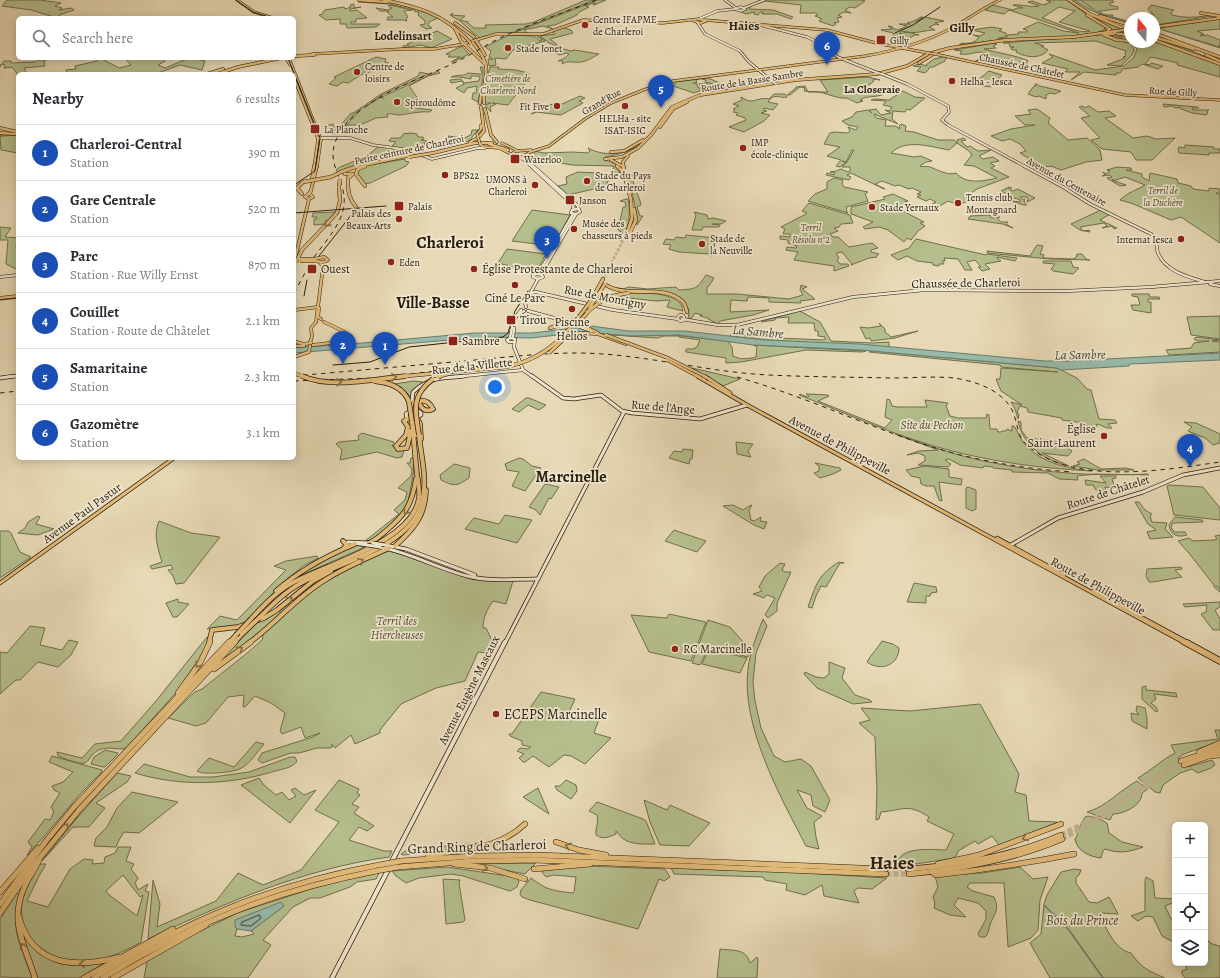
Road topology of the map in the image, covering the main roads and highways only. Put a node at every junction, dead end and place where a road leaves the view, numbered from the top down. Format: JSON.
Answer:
{"nodes":[{"id":1,"x":236,"y":0,"type":"edge"},
{"id":2,"x":359,"y":0,"type":"edge"},
{"id":3,"x":384,"y":0,"type":"edge"},
{"id":4,"x":388,"y":0,"type":"edge"},
{"id":5,"x":391,"y":0,"type":"edge"},
{"id":6,"x":396,"y":0,"type":"edge"},
{"id":7,"x":725,"y":0,"type":"edge"},
{"id":8,"x":764,"y":0,"type":"edge"},
{"id":9,"x":1000,"y":0,"type":"edge"},
{"id":10,"x":1070,"y":0,"type":"edge"},
{"id":11,"x":401,"y":2,"type":"junction"},
{"id":12,"x":411,"y":6,"type":"junction"},
{"id":13,"x":415,"y":6,"type":"junction"},
{"id":14,"x":1077,"y":6,"type":"junction"},
{"id":15,"x":736,"y":8,"type":"junction"},
{"id":16,"x":1086,"y":10,"type":"junction"},
{"id":17,"x":1201,"y":12,"type":"dead end"},
{"id":18,"x":1211,"y":15,"type":"junction"},
{"id":19,"x":265,"y":16,"type":"edge"},
{"id":20,"x":1209,"y":18,"type":"junction"},
{"id":21,"x":1220,"y":18,"type":"edge"},
{"id":22,"x":704,"y":19,"type":"junction"},
{"id":23,"x":697,"y":20,"type":"junction"},
{"id":24,"x":449,"y":21,"type":"junction"},
{"id":25,"x":607,"y":21,"type":"junction"},
{"id":26,"x":702,"y":22,"type":"junction"},
{"id":27,"x":1124,"y":23,"type":"edge"},
{"id":28,"x":758,"y":24,"type":"junction"},
{"id":29,"x":699,"y":25,"type":"junction"},
{"id":30,"x":1104,"y":26,"type":"junction"},
{"id":31,"x":1160,"y":26,"type":"joint"},
{"id":32,"x":1124,"y":28,"type":"edge"},
{"id":33,"x":1124,"y":29,"type":"edge"},
{"id":34,"x":1124,"y":31,"type":"edge"},
{"id":35,"x":1124,"y":31,"type":"edge"},
{"id":36,"x":1107,"y":32,"type":"junction"},
{"id":37,"x":1116,"y":32,"type":"junction"},
{"id":38,"x":503,"y":34,"type":"junction"},
{"id":39,"x":1096,"y":34,"type":"junction"},
{"id":40,"x":517,"y":35,"type":"junction"},
{"id":41,"x":1160,"y":35,"type":"edge"},
{"id":42,"x":474,"y":41,"type":"junction"},
{"id":43,"x":1124,"y":41,"type":"edge"},
{"id":44,"x":1160,"y":41,"type":"edge"},
{"id":45,"x":1160,"y":42,"type":"edge"},
{"id":46,"x":1160,"y":42,"type":"edge"},
{"id":47,"x":986,"y":43,"type":"junction"},
{"id":48,"x":463,"y":44,"type":"junction"},
{"id":49,"x":1195,"y":47,"type":"junction"},
{"id":50,"x":898,"y":48,"type":"junction"},
{"id":51,"x":928,"y":53,"type":"junction"},
{"id":52,"x":937,"y":54,"type":"junction"},
{"id":53,"x":314,"y":55,"type":"junction"},
{"id":54,"x":296,"y":56,"type":"edge"},
{"id":55,"x":296,"y":56,"type":"edge"},
{"id":56,"x":745,"y":57,"type":"junction"},
{"id":57,"x":1220,"y":57,"type":"edge"},
{"id":58,"x":842,"y":59,"type":"junction"},
{"id":59,"x":271,"y":60,"type":"edge"},
{"id":60,"x":271,"y":60,"type":"edge"},
{"id":61,"x":274,"y":60,"type":"edge"},
{"id":62,"x":287,"y":60,"type":"edge"},
{"id":63,"x":287,"y":60,"type":"edge"},
{"id":64,"x":1220,"y":60,"type":"edge"},
{"id":65,"x":262,"y":62,"type":"junction"},
{"id":66,"x":485,"y":64,"type":"junction"},
{"id":67,"x":1220,"y":64,"type":"edge"},
{"id":68,"x":245,"y":66,"type":"junction"},
{"id":69,"x":229,"y":67,"type":"junction"},
{"id":70,"x":220,"y":68,"type":"dead end"},
{"id":71,"x":488,"y":70,"type":"junction"},
{"id":72,"x":762,"y":70,"type":"junction"},
{"id":73,"x":753,"y":71,"type":"junction"},
{"id":74,"x":213,"y":72,"type":"edge"},
{"id":75,"x":223,"y":72,"type":"edge"},
{"id":76,"x":292,"y":72,"type":"edge"},
{"id":77,"x":292,"y":72,"type":"edge"},
{"id":78,"x":741,"y":73,"type":"junction"},
{"id":79,"x":878,"y":73,"type":"junction"},
{"id":80,"x":882,"y":74,"type":"junction"},
{"id":81,"x":816,"y":78,"type":"junction"},
{"id":82,"x":827,"y":78,"type":"junction"},
{"id":83,"x":690,"y":79,"type":"junction"},
{"id":84,"x":822,"y":79,"type":"junction"},
{"id":85,"x":296,"y":82,"type":"edge"},
{"id":86,"x":296,"y":83,"type":"edge"},
{"id":87,"x":776,"y":83,"type":"junction"},
{"id":88,"x":737,"y":90,"type":"junction"},
{"id":89,"x":728,"y":91,"type":"junction"},
{"id":90,"x":715,"y":92,"type":"junction"},
{"id":91,"x":721,"y":93,"type":"junction"},
{"id":92,"x":709,"y":94,"type":"junction"},
{"id":93,"x":1125,"y":95,"type":"joint"},
{"id":94,"x":1220,"y":100,"type":"edge"},
{"id":95,"x":479,"y":102,"type":"tunnel mouth"},
{"id":96,"x":484,"y":103,"type":"tunnel mouth"},
{"id":97,"x":672,"y":103,"type":"dead end"},
{"id":98,"x":485,"y":109,"type":"tunnel mouth"},
{"id":99,"x":667,"y":109,"type":"dead end"},
{"id":100,"x":486,"y":114,"type":"junction"},
{"id":101,"x":481,"y":125,"type":"joint"},
{"id":102,"x":659,"y":126,"type":"junction"},
{"id":103,"x":0,"y":131,"type":"edge"},
{"id":104,"x":654,"y":131,"type":"junction"},
{"id":105,"x":16,"y":134,"type":"edge"},
{"id":106,"x":16,"y":134,"type":"edge"},
{"id":107,"x":0,"y":136,"type":"edge"},
{"id":108,"x":320,"y":138,"type":"junction"},
{"id":109,"x":497,"y":142,"type":"dead end"},
{"id":110,"x":492,"y":143,"type":"tunnel mouth"},
{"id":111,"x":502,"y":143,"type":"joint"},
{"id":112,"x":552,"y":144,"type":"junction"},
{"id":113,"x":460,"y":146,"type":"junction"},
{"id":114,"x":480,"y":146,"type":"junction"},
{"id":115,"x":453,"y":148,"type":"junction"},
{"id":116,"x":508,"y":150,"type":"joint"},
{"id":117,"x":522,"y":151,"type":"junction"},
{"id":118,"x":514,"y":152,"type":"junction"},
{"id":119,"x":611,"y":152,"type":"dead end"},
{"id":120,"x":632,"y":152,"type":"junction"},
{"id":121,"x":416,"y":154,"type":"dead end"},
{"id":122,"x":511,"y":154,"type":"junction"},
{"id":123,"x":526,"y":155,"type":"junction"},
{"id":124,"x":400,"y":158,"type":"junction"},
{"id":125,"x":519,"y":158,"type":"junction"},
{"id":126,"x":555,"y":159,"type":"dead end"},
{"id":127,"x":389,"y":161,"type":"junction"},
{"id":128,"x":370,"y":162,"type":"junction"},
{"id":129,"x":617,"y":166,"type":"tunnel mouth"},
{"id":130,"x":354,"y":167,"type":"junction"},
{"id":131,"x":624,"y":168,"type":"junction"},
{"id":132,"x":344,"y":173,"type":"junction"},
{"id":133,"x":624,"y":173,"type":"junction"},
{"id":134,"x":364,"y":186,"type":"dead end"},
{"id":135,"x":302,"y":194,"type":"joint"},
{"id":136,"x":307,"y":197,"type":"junction"},
{"id":137,"x":631,"y":200,"type":"junction"},
{"id":138,"x":356,"y":208,"type":"dead end"},
{"id":139,"x":574,"y":209,"type":"junction"},
{"id":140,"x":578,"y":210,"type":"junction"},
{"id":141,"x":574,"y":214,"type":"junction"},
{"id":142,"x":627,"y":233,"type":"tunnel mouth"},
{"id":143,"x":628,"y":238,"type":"tunnel mouth"},
{"id":144,"x":297,"y":257,"type":"edge"},
{"id":145,"x":296,"y":261,"type":"edge"},
{"id":146,"x":319,"y":261,"type":"junction"},
{"id":147,"x":323,"y":264,"type":"junction"},
{"id":148,"x":540,"y":274,"type":"junction"},
{"id":149,"x":16,"y":275,"type":"edge"},
{"id":150,"x":0,"y":277,"type":"edge"},
{"id":151,"x":538,"y":279,"type":"junction"},
{"id":152,"x":603,"y":279,"type":"tunnel mouth"},
{"id":153,"x":1220,"y":281,"type":"edge"},
{"id":154,"x":1207,"y":283,"type":"junction"},
{"id":155,"x":1220,"y":286,"type":"edge"},
{"id":156,"x":532,"y":291,"type":"junction"},
{"id":157,"x":16,"y":296,"type":"edge"},
{"id":158,"x":0,"y":298,"type":"edge"},
{"id":159,"x":318,"y":307,"type":"junction"},
{"id":160,"x":526,"y":307,"type":"junction"},
{"id":161,"x":296,"y":310,"type":"edge"},
{"id":162,"x":522,"y":310,"type":"junction"},
{"id":163,"x":529,"y":310,"type":"junction"},
{"id":164,"x":587,"y":312,"type":"junction"},
{"id":165,"x":686,"y":312,"type":"junction"},
{"id":166,"x":683,"y":317,"type":"junction"},
{"id":167,"x":321,"y":318,"type":"junction"},
{"id":168,"x":316,"y":321,"type":"junction"},
{"id":169,"x":324,"y":322,"type":"junction"},
{"id":170,"x":576,"y":324,"type":"junction"},
{"id":171,"x":550,"y":328,"type":"dead end"},
{"id":172,"x":581,"y":333,"type":"joint"},
{"id":173,"x":602,"y":335,"type":"junction"},
{"id":174,"x":296,"y":342,"type":"edge"},
{"id":175,"x":310,"y":345,"type":"junction"},
{"id":176,"x":296,"y":346,"type":"edge"},
{"id":177,"x":296,"y":356,"type":"edge"},
{"id":178,"x":533,"y":360,"type":"junction"},
{"id":179,"x":521,"y":366,"type":"junction"},
{"id":180,"x":464,"y":371,"type":"junction"},
{"id":181,"x":296,"y":374,"type":"edge"},
{"id":182,"x":16,"y":376,"type":"edge"},
{"id":183,"x":0,"y":378,"type":"edge"},
{"id":184,"x":355,"y":381,"type":"junction"},
{"id":185,"x":416,"y":389,"type":"junction"},
{"id":186,"x":417,"y":398,"type":"junction"},
{"id":187,"x":411,"y":402,"type":"junction"},
{"id":188,"x":748,"y":405,"type":"junction"},
{"id":189,"x":413,"y":410,"type":"junction"},
{"id":190,"x":624,"y":412,"type":"junction"},
{"id":191,"x":411,"y":418,"type":"junction"},
{"id":192,"x":417,"y":418,"type":"junction"},
{"id":193,"x":412,"y":435,"type":"junction"},
{"id":194,"x":419,"y":440,"type":"junction"},
{"id":195,"x":171,"y":460,"type":"edge"},
{"id":196,"x":1220,"y":468,"type":"edge"},
{"id":197,"x":417,"y":473,"type":"junction"},
{"id":198,"x":423,"y":476,"type":"junction"},
{"id":199,"x":418,"y":484,"type":"junction"},
{"id":200,"x":968,"y":524,"type":"junction"},
{"id":201,"x":346,"y":541,"type":"junction"},
{"id":202,"x":361,"y":542,"type":"junction"},
{"id":203,"x":355,"y":544,"type":"junction"},
{"id":204,"x":369,"y":544,"type":"junction"},
{"id":205,"x":395,"y":546,"type":"junction"},
{"id":206,"x":1009,"y":546,"type":"junction"},
{"id":207,"x":343,"y":548,"type":"junction"},
{"id":208,"x":389,"y":548,"type":"junction"},
{"id":209,"x":400,"y":549,"type":"junction"},
{"id":210,"x":334,"y":568,"type":"junction"},
{"id":211,"x":537,"y":580,"type":"junction"},
{"id":212,"x":0,"y":583,"type":"edge"},
{"id":213,"x":268,"y":600,"type":"junction"},
{"id":214,"x":1220,"y":661,"type":"edge"},
{"id":215,"x":208,"y":672,"type":"junction"},
{"id":216,"x":177,"y":697,"type":"junction"},
{"id":217,"x":1220,"y":743,"type":"edge"},
{"id":218,"x":1220,"y":748,"type":"edge"},
{"id":219,"x":1220,"y":752,"type":"edge"},
{"id":220,"x":1220,"y":755,"type":"edge"},
{"id":221,"x":1204,"y":757,"type":"junction"},
{"id":222,"x":1184,"y":762,"type":"junction"},
{"id":223,"x":114,"y":767,"type":"junction"},
{"id":224,"x":108,"y":774,"type":"junction"},
{"id":225,"x":525,"y":824,"type":"dead end"},
{"id":226,"x":1061,"y":824,"type":"dead end"},
{"id":227,"x":46,"y":841,"type":"junction"},
{"id":228,"x":556,"y":842,"type":"dead end"},
{"id":229,"x":1074,"y":854,"type":"dead end"},
{"id":230,"x":41,"y":856,"type":"junction"},
{"id":231,"x":616,"y":857,"type":"junction"},
{"id":232,"x":536,"y":858,"type":"junction"},
{"id":233,"x":549,"y":858,"type":"junction"},
{"id":234,"x":420,"y":859,"type":"junction"},
{"id":235,"x":600,"y":862,"type":"junction"},
{"id":236,"x":665,"y":862,"type":"junction"},
{"id":237,"x":442,"y":863,"type":"junction"},
{"id":238,"x":534,"y":868,"type":"dead end"},
{"id":239,"x":922,"y":868,"type":"junction"},
{"id":240,"x":885,"y":871,"type":"tunnel mouth"},
{"id":241,"x":932,"y":872,"type":"junction"},
{"id":242,"x":525,"y":879,"type":"dead end"},
{"id":243,"x":0,"y":892,"type":"edge"},
{"id":244,"x":0,"y":904,"type":"edge"},
{"id":245,"x":233,"y":911,"type":"junction"},
{"id":246,"x":18,"y":912,"type":"junction"},
{"id":247,"x":0,"y":913,"type":"edge"},
{"id":248,"x":198,"y":920,"type":"junction"},
{"id":249,"x":120,"y":957,"type":"junction"},
{"id":250,"x":35,"y":978,"type":"edge"},
{"id":251,"x":84,"y":978,"type":"edge"},
{"id":252,"x":94,"y":978,"type":"edge"},
{"id":253,"x":103,"y":978,"type":"edge"},
{"id":254,"x":113,"y":978,"type":"edge"},
{"id":255,"x":332,"y":978,"type":"edge"}],
"edges":[{"from":1,"to":19,"type":"main road"},
{"from":2,"to":12,"type":"highway"},
{"from":3,"to":12,"type":"highway"},
{"from":4,"to":11,"type":"highway"},
{"from":5,"to":11,"type":"highway"},
{"from":6,"to":13,"type":"highway"},
{"from":7,"to":15,"type":"main road"},
{"from":8,"to":15,"type":"main road"},
{"from":9,"to":50,"type":"main road"},
{"from":10,"to":14,"type":"highway"},
{"from":10,"to":16,"type":"highway"},
{"from":11,"to":13,"type":"highway"},
{"from":12,"to":24,"type":"highway"},
{"from":13,"to":24,"type":"highway"},
{"from":14,"to":30,"type":"highway"},
{"from":14,"to":33,"type":"highway"},
{"from":15,"to":22,"type":"main road"},
{"from":16,"to":27,"type":"highway"},
{"from":16,"to":32,"type":"highway"},
{"from":17,"to":18,"type":"highway"},
{"from":18,"to":20,"type":"highway"},
{"from":18,"to":21,"type":"highway"},
{"from":20,"to":21,"type":"highway"},
{"from":20,"to":31,"type":"highway"},
{"from":21,"to":31,"type":"highway"},
{"from":22,"to":23,"type":"main road"},
{"from":22,"to":26,"type":"main road"},
{"from":22,"to":28,"type":"main road","name":"Chaussée de Châtelet"},
{"from":23,"to":25,"type":"main road"},
{"from":23,"to":26,"type":"main road"},
{"from":23,"to":29,"type":"main road"},
{"from":24,"to":42,"type":"highway"},
{"from":24,"to":42,"type":"highway","bridge":true},
{"from":24,"to":48,"type":"highway"},
{"from":25,"to":40,"type":"main road"},
{"from":25,"to":40,"type":"main road"},
{"from":26,"to":29,"type":"main road"},
{"from":28,"to":50,"type":"main road","name":"Chaussée de Châtelet"},
{"from":28,"to":58,"type":"main road"},
{"from":29,"to":56,"type":"main road"},
{"from":30,"to":36,"type":"highway"},
{"from":30,"to":39,"type":"highway"},
{"from":34,"to":37,"type":"highway"},
{"from":35,"to":37,"type":"highway","bridge":true},
{"from":36,"to":37,"type":"highway","name":"Route de la Basse Sambre"},
{"from":36,"to":39,"type":"highway","name":"Route de la Basse Sambre"},
{"from":38,"to":40,"type":"main road"},
{"from":38,"to":42,"type":"main road"},
{"from":38,"to":42,"type":"main road"},
{"from":39,"to":43,"type":"highway"},
{"from":39,"to":47,"type":"highway","name":"Route de la Basse Sambre"},
{"from":41,"to":49,"type":"highway"},
{"from":42,"to":48,"type":"main road"},
{"from":42,"to":66,"type":"highway"},
{"from":42,"to":71,"type":"highway"},
{"from":42,"to":71,"type":"highway"},
{"from":44,"to":49,"type":"highway"},
{"from":45,"to":67,"type":"highway"},
{"from":46,"to":64,"type":"highway"},
{"from":47,"to":51,"type":"highway"},
{"from":47,"to":52,"type":"highway"},
{"from":47,"to":82,"type":"highway","name":"Route de la Basse Sambre"},
{"from":48,"to":53,"type":"main road"},
{"from":48,"to":66,"type":"highway"},
{"from":49,"to":57,"type":"highway"},
{"from":50,"to":51,"type":"main road","name":"Chaussée de Châtelet"},
{"from":50,"to":58,"type":"main road"},
{"from":51,"to":52,"type":"main road","name":"Chaussée de Châtelet","bridge":true},
{"from":51,"to":79,"type":"highway"},
{"from":52,"to":80,"type":"highway"},
{"from":52,"to":93,"type":"main road","name":"Chaussée de Châtelet"},
{"from":53,"to":54,"type":"highway"},
{"from":53,"to":55,"type":"main road"},
{"from":56,"to":72,"type":"main road"},
{"from":56,"to":72,"type":"main road"},
{"from":58,"to":72,"type":"main road"},
{"from":58,"to":79,"type":"main road"},
{"from":59,"to":65,"type":"highway"},
{"from":60,"to":65,"type":"highway"},
{"from":61,"to":65,"type":"highway"},
{"from":62,"to":76,"type":"main road"},
{"from":63,"to":77,"type":"main road"},
{"from":65,"to":68,"type":"highway"},
{"from":66,"to":95,"type":"highway"},
{"from":68,"to":69,"type":"highway"},
{"from":68,"to":75,"type":"highway"},
{"from":69,"to":70,"type":"highway"},
{"from":69,"to":74,"type":"highway"},
{"from":71,"to":96,"type":"highway"},
{"from":72,"to":73,"type":"main road"},
{"from":72,"to":78,"type":"main road"},
{"from":72,"to":87,"type":"main road"},
{"from":73,"to":78,"type":"main road"},
{"from":73,"to":83,"type":"main road"},
{"from":78,"to":83,"type":"main road"},
{"from":79,"to":80,"type":"main road","bridge":true},
{"from":79,"to":82,"type":"highway"},
{"from":80,"to":82,"type":"highway"},
{"from":80,"to":154,"type":"main road","name":"Avenue du Centenaire"},
{"from":81,"to":82,"type":"highway","name":"Route de la Basse Sambre"},
{"from":81,"to":87,"type":"highway"},
{"from":81,"to":89,"type":"highway","name":"Route de la Basse Sambre"},
{"from":82,"to":84,"type":"highway","name":"Route de la Basse Sambre"},
{"from":83,"to":112,"type":"main road","name":"Grand'Rue"},
{"from":84,"to":87,"type":"highway"},
{"from":84,"to":88,"type":"highway","name":"Route de la Basse Sambre"},
{"from":85,"to":108,"type":"main road"},
{"from":86,"to":108,"type":"main road"},
{"from":87,"to":89,"type":"highway"},
{"from":88,"to":89,"type":"highway"},
{"from":88,"to":92,"type":"highway","name":"Route de la Basse Sambre"},
{"from":89,"to":90,"type":"highway","name":"Route de la Basse Sambre"},
{"from":89,"to":91,"type":"highway"},
{"from":90,"to":97,"type":"highway"},
{"from":90,"to":102,"type":"highway","name":"Route de la Basse Sambre"},
{"from":91,"to":92,"type":"highway"},
{"from":91,"to":102,"type":"highway"},
{"from":92,"to":102,"type":"highway","name":"Route de la Basse Sambre"},
{"from":93,"to":94,"type":"main road","name":"Rue de Gilly"},
{"from":98,"to":100,"type":"highway"},
{"from":99,"to":102,"type":"highway"},
{"from":100,"to":109,"type":"highway"},
{"from":100,"to":111,"type":"highway"},
{"from":101,"to":113,"type":"highway"},
{"from":101,"to":114,"type":"main road","bridge":true},
{"from":102,"to":104,"type":"highway","name":"Route de la Basse Sambre"},
{"from":102,"to":120,"type":"highway","name":"Route de la Basse Sambre"},
{"from":103,"to":105,"type":"highway"},
{"from":104,"to":119,"type":"highway"},
{"from":104,"to":120,"type":"highway","name":"Route de la Basse Sambre"},
{"from":106,"to":107,"type":"highway"},
{"from":108,"to":114,"type":"main road"},
{"from":108,"to":136,"type":"main road"},
{"from":108,"to":136,"type":"main road"},
{"from":110,"to":113,"type":"highway","name":"Petite ceinture de Charleroi"},
{"from":111,"to":117,"type":"main road"},
{"from":112,"to":117,"type":"main road","name":"Grand'Rue"},
{"from":112,"to":123,"type":"main road","name":"Grand'Rue"},
{"from":113,"to":115,"type":"highway","name":"Petite ceinture de Charleroi"},
{"from":114,"to":122,"type":"main road"},
{"from":115,"to":116,"type":"highway"},
{"from":115,"to":124,"type":"highway","name":"Petite ceinture de Charleroi","bridge":true},
{"from":116,"to":118,"type":"main road"},
{"from":117,"to":118,"type":"main road","name":"Grand'Rue"},
{"from":117,"to":123,"type":"main road"},
{"from":118,"to":122,"type":"main road"},
{"from":120,"to":131,"type":"highway"},
{"from":120,"to":131,"type":"highway"},
{"from":121,"to":128,"type":"highway"},
{"from":122,"to":125,"type":"main road"},
{"from":123,"to":125,"type":"main road","name":"Grand'Rue"},
{"from":123,"to":126,"type":"highway"},
{"from":123,"to":140,"type":"main road"},
{"from":124,"to":127,"type":"highway","name":"Petite ceinture de Charleroi"},
{"from":124,"to":128,"type":"highway"},
{"from":125,"to":139,"type":"main road"},
{"from":127,"to":132,"type":"highway","name":"Petite ceinture de Charleroi"},
{"from":127,"to":134,"type":"highway"},
{"from":128,"to":130,"type":"highway"},
{"from":129,"to":133,"type":"highway"},
{"from":130,"to":132,"type":"highway"},
{"from":130,"to":132,"type":"highway"},
{"from":131,"to":133,"type":"highway"},
{"from":132,"to":135,"type":"highway","bridge":true},
{"from":132,"to":138,"type":"highway"},
{"from":132,"to":145,"type":"highway","name":"Petite ceinture de Charleroi","one_way":true,"bridge":true},
{"from":133,"to":137,"type":"highway"},
{"from":135,"to":136,"type":"main road"},
{"from":136,"to":144,"type":"main road"},
{"from":137,"to":142,"type":"highway"},
{"from":137,"to":143,"type":"highway"},
{"from":139,"to":140,"type":"main road"},
{"from":139,"to":141,"type":"main road"},
{"from":140,"to":141,"type":"main road"},
{"from":141,"to":148,"type":"main road"},
{"from":144,"to":146,"type":"main road","bridge":true},
{"from":146,"to":147,"type":"main road"},
{"from":146,"to":147,"type":"main road"},
{"from":147,"to":159,"type":"main road"},
{"from":148,"to":151,"type":"main road"},
{"from":148,"to":151,"type":"main road"},
{"from":149,"to":150,"type":"main road"},
{"from":151,"to":156,"type":"main road"},
{"from":152,"to":170,"type":"highway","bridge":true},
{"from":153,"to":154,"type":"main road"},
{"from":154,"to":155,"type":"main road"},
{"from":154,"to":166,"type":"main road","name":"Chaussée de Charleroi"},
{"from":156,"to":160,"type":"main road"},
{"from":156,"to":166,"type":"main road","name":"Rue de Montigny"},
{"from":157,"to":158,"type":"main road"},
{"from":159,"to":161,"type":"main road"},
{"from":159,"to":167,"type":"main road"},
{"from":159,"to":168,"type":"main road"},
{"from":160,"to":162,"type":"main road"},
{"from":160,"to":163,"type":"main road"},
{"from":162,"to":163,"type":"main road"},
{"from":162,"to":179,"type":"main road","bridge":true},
{"from":163,"to":170,"type":"main road"},
{"from":164,"to":165,"type":"highway","bridge":true},
{"from":164,"to":165,"type":"highway","bridge":true},
{"from":164,"to":170,"type":"highway","bridge":true},
{"from":165,"to":166,"type":"main road"},
{"from":167,"to":168,"type":"main road"},
{"from":167,"to":169,"type":"main road"},
{"from":168,"to":169,"type":"main road"},
{"from":168,"to":175,"type":"main road"},
{"from":169,"to":175,"type":"main road"},
{"from":170,"to":170,"type":"highway","bridge":true},
{"from":170,"to":171,"type":"highway"},
{"from":170,"to":173,"type":"main road"},
{"from":170,"to":178,"type":"highway","bridge":true},
{"from":170,"to":200,"type":"main road","name":"Avenue de Philippeville","bridge":true},
{"from":172,"to":173,"type":"main road","name":"Avenue de Philippeville"},
{"from":172,"to":178,"type":"highway","bridge":true},
{"from":173,"to":188,"type":"main road","name":"Avenue de Philippeville","bridge":true},
{"from":174,"to":175,"type":"main road"},
{"from":175,"to":176,"type":"main road"},
{"from":175,"to":177,"type":"main road"},
{"from":178,"to":180,"type":"highway","bridge":true},
{"from":179,"to":185,"type":"main road","name":"Rue de la Villette"},
{"from":179,"to":190,"type":"main road"},
{"from":184,"to":180,"type":"highway","one_way":true,"bridge":true},
{"from":180,"to":186,"type":"highway","bridge":true},
{"from":181,"to":184,"type":"highway","one_way":true,"bridge":true},
{"from":182,"to":183,"type":"main road"},
{"from":184,"to":187,"type":"highway","bridge":true},
{"from":185,"to":187,"type":"main road"},
{"from":185,"to":189,"type":"main road"},
{"from":186,"to":187,"type":"highway"},
{"from":186,"to":194,"type":"highway","bridge":true},
{"from":187,"to":189,"type":"main road"},
{"from":187,"to":193,"type":"highway","bridge":true},
{"from":188,"to":190,"type":"main road","name":"Rue de l'Ange"},
{"from":188,"to":200,"type":"main road","name":"Avenue de Philippeville"},
{"from":189,"to":191,"type":"main road"},
{"from":189,"to":192,"type":"main road"},
{"from":190,"to":211,"type":"main road","name":"Avenue Eugène Mascaux"},
{"from":191,"to":192,"type":"main road"},
{"from":191,"to":193,"type":"highway"},
{"from":191,"to":199,"type":"highway"},
{"from":192,"to":194,"type":"highway"},
{"from":193,"to":197,"type":"highway"},
{"from":194,"to":198,"type":"highway"},
{"from":195,"to":212,"type":"main road","name":"Avenue Paul Pastur"},
{"from":196,"to":206,"type":"main road","name":"Route de Châtelet"},
{"from":197,"to":199,"type":"highway"},
{"from":197,"to":204,"type":"highway","one_way":true},
{"from":198,"to":205,"type":"highway"},
{"from":198,"to":210,"type":"highway"},
{"from":199,"to":213,"type":"highway"},
{"from":200,"to":206,"type":"main road","name":"Route de Philippeville"},
{"from":201,"to":202,"type":"main road"},
{"from":201,"to":203,"type":"main road"},
{"from":201,"to":207,"type":"highway"},
{"from":202,"to":203,"type":"main road"},
{"from":202,"to":204,"type":"main road"},
{"from":203,"to":204,"type":"main road"},
{"from":203,"to":207,"type":"highway"},
{"from":204,"to":205,"type":"main road","bridge":true},
{"from":204,"to":208,"type":"main road","bridge":true},
{"from":205,"to":208,"type":"main road"},
{"from":205,"to":209,"type":"main road"},
{"from":206,"to":214,"type":"main road","name":"Route de Philippeville"},
{"from":207,"to":213,"type":"highway"},
{"from":208,"to":209,"type":"main road"},
{"from":215,"to":208,"type":"highway","one_way":true},
{"from":209,"to":211,"type":"main road"},
{"from":210,"to":215,"type":"highway","bridge":true},
{"from":210,"to":216,"type":"highway"},
{"from":211,"to":255,"type":"main road","name":"Avenue Eugène Mascaux"},
{"from":213,"to":216,"type":"highway","bridge":true},
{"from":215,"to":223,"type":"highway"},
{"from":216,"to":223,"type":"highway"},
{"from":217,"to":222,"type":"highway"},
{"from":218,"to":222,"type":"highway"},
{"from":219,"to":221,"type":"highway"},
{"from":220,"to":221,"type":"highway"},
{"from":221,"to":222,"type":"highway"},
{"from":223,"to":224,"type":"highway"},
{"from":224,"to":227,"type":"highway"},
{"from":230,"to":224,"type":"highway","one_way":true},
{"from":225,"to":234,"type":"highway"},
{"from":226,"to":239,"type":"highway","one_way":true},
{"from":227,"to":243,"type":"highway"},
{"from":227,"to":244,"type":"highway"},
{"from":231,"to":228,"type":"highway","one_way":true},
{"from":229,"to":241,"type":"highway"},
{"from":230,"to":246,"type":"highway"},
{"from":230,"to":247,"type":"highway"},
{"from":231,"to":233,"type":"highway","name":"Grand Ring de Charleroi"},
{"from":231,"to":236,"type":"highway","name":"Grand Ring de Charleroi"},
{"from":232,"to":233,"type":"highway","name":"Grand Ring de Charleroi"},
{"from":232,"to":234,"type":"highway","name":"Grand Ring de Charleroi"},
{"from":232,"to":237,"type":"highway","name":"Grand Ring de Charleroi"},
{"from":233,"to":235,"type":"highway","name":"Grand Ring de Charleroi"},
{"from":234,"to":248,"type":"highway","name":"Grand Ring de Charleroi","bridge":true},
{"from":235,"to":236,"type":"highway","name":"Grand Ring de Charleroi"},
{"from":235,"to":238,"type":"highway"},
{"from":236,"to":240,"type":"highway","name":"Grand Ring de Charleroi"},
{"from":237,"to":242,"type":"highway","one_way":true},
{"from":237,"to":245,"type":"highway","name":"Grand Ring de Charleroi","bridge":true},
{"from":239,"to":241,"type":"highway"},
{"from":239,"to":241,"type":"highway"},
{"from":245,"to":253,"type":"highway","name":"Grand Ring de Charleroi"},
{"from":245,"to":254,"type":"highway"},
{"from":249,"to":246,"type":"highway","one_way":true},
{"from":250,"to":246,"type":"highway","one_way":true},
{"from":248,"to":249,"type":"highway"},
{"from":248,"to":252,"type":"highway","name":"Grand Ring de Charleroi"},
{"from":249,"to":251,"type":"highway"}]}
